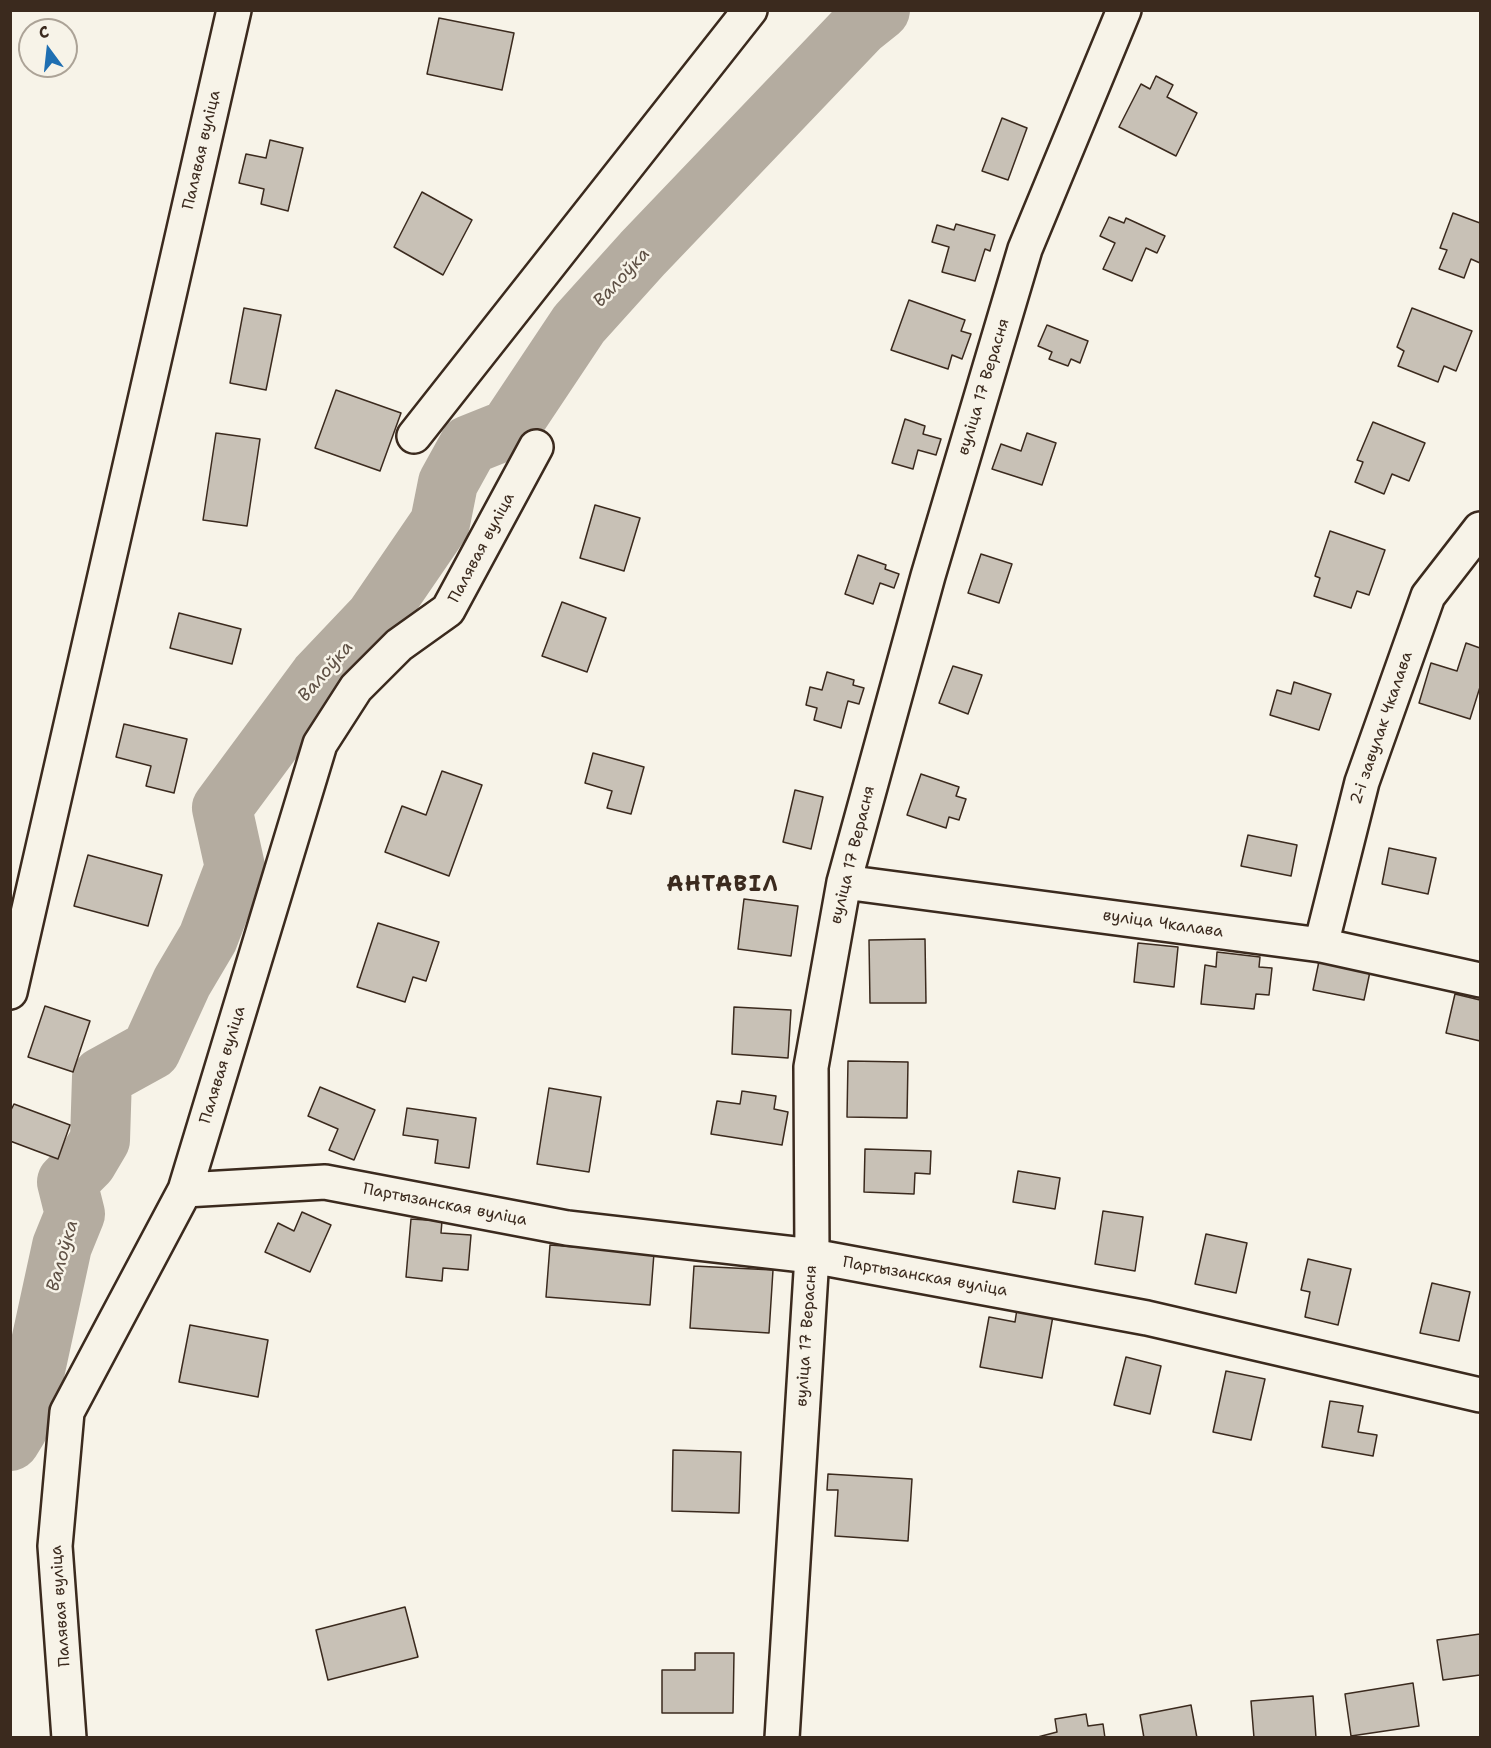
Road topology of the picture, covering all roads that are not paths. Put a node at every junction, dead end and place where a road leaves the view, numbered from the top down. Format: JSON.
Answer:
{"nodes":[{"id":1,"x":234,"y":10,"type":"edge"},
{"id":2,"x":750,"y":10,"type":"edge"},
{"id":3,"x":1124,"y":10,"type":"edge"},
{"id":4,"x":414,"y":436,"type":"dead end"},
{"id":5,"x":536,"y":447,"type":"dead end"},
{"id":6,"x":1480,"y":529,"type":"edge"},
{"id":7,"x":843,"y":882,"type":"junction"},
{"id":8,"x":1321,"y":945,"type":"junction"},
{"id":9,"x":1480,"y":980,"type":"edge"},
{"id":10,"x":10,"y":992,"type":"edge"},
{"id":11,"x":185,"y":1190,"type":"junction"},
{"id":12,"x":812,"y":1256,"type":"junction"},
{"id":13,"x":1480,"y":1395,"type":"edge"},
{"id":14,"x":69,"y":1737,"type":"edge"},
{"id":15,"x":782,"y":1737,"type":"edge"}],
"edges":[{"from":1,"to":10,"type":"street","name":"Палявая вуліца"},
{"from":2,"to":4,"type":"street"},
{"from":3,"to":7,"type":"street","name":"вуліца 17 Верасня"},
{"from":5,"to":11,"type":"street","name":"Палявая вуліца"},
{"from":6,"to":8,"type":"street","name":"2-і завулак Чкалава"},
{"from":7,"to":8,"type":"street","name":"вуліца Чкалава"},
{"from":7,"to":12,"type":"street","name":"вуліца 17 Верасня"},
{"from":8,"to":9,"type":"street","name":"вуліца Чкалава"},
{"from":11,"to":12,"type":"street","name":"Партызанская вуліца"},
{"from":11,"to":14,"type":"street","name":"Палявая вуліца"},
{"from":12,"to":13,"type":"street","name":"Партызанская вуліца"},
{"from":12,"to":15,"type":"street","name":"вуліца 17 Верасня"}]}
